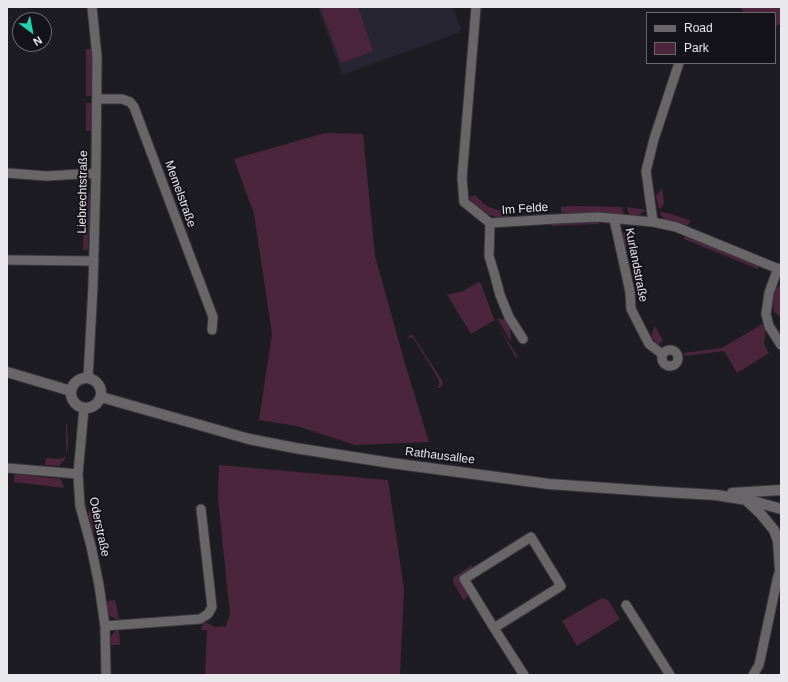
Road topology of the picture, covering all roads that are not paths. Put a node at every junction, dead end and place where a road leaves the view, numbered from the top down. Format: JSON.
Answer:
{"nodes":[{"id":1,"x":92,"y":7,"type":"edge"},
{"id":2,"x":476,"y":7,"type":"edge"},
{"id":3,"x":679,"y":64,"type":"edge"},
{"id":4,"x":96,"y":99,"type":"junction"},
{"id":5,"x":7,"y":173,"type":"edge"},
{"id":6,"x":96,"y":173,"type":"junction"},
{"id":7,"x":614,"y":219,"type":"junction"},
{"id":8,"x":653,"y":222,"type":"junction"},
{"id":9,"x":490,"y":223,"type":"junction"},
{"id":10,"x":7,"y":260,"type":"edge"},
{"id":11,"x":94,"y":261,"type":"junction"},
{"id":12,"x":780,"y":269,"type":"edge"},
{"id":13,"x":212,"y":330,"type":"dead end"},
{"id":14,"x":523,"y":340,"type":"dead end"},
{"id":15,"x":781,"y":345,"type":"edge"},
{"id":16,"x":662,"y":354,"type":"dead end"},
{"id":17,"x":7,"y":372,"type":"edge"},
{"id":18,"x":88,"y":378,"type":"junction"},
{"id":19,"x":71,"y":391,"type":"junction"},
{"id":20,"x":101,"y":397,"type":"junction"},
{"id":21,"x":84,"y":408,"type":"junction"},
{"id":22,"x":7,"y":468,"type":"edge"},
{"id":23,"x":78,"y":474,"type":"junction"},
{"id":24,"x":781,"y":490,"type":"edge"},
{"id":25,"x":716,"y":495,"type":"junction"},
{"id":26,"x":745,"y":499,"type":"junction"},
{"id":27,"x":201,"y":509,"type":"dead end"},
{"id":28,"x":781,"y":509,"type":"edge"},
{"id":29,"x":781,"y":569,"type":"edge"},
{"id":30,"x":626,"y":605,"type":"dead end"},
{"id":31,"x":105,"y":626,"type":"junction"},
{"id":32,"x":494,"y":628,"type":"junction"},
{"id":33,"x":106,"y":675,"type":"edge"},
{"id":34,"x":524,"y":675,"type":"edge"},
{"id":35,"x":670,"y":675,"type":"edge"},
{"id":36,"x":753,"y":675,"type":"edge"}],
"edges":[{"from":1,"to":4,"type":"street","name":"Liebrechtstraße"},
{"from":2,"to":9,"type":"street","name":"Im Felde"},
{"from":3,"to":8,"type":"street"},
{"from":4,"to":6,"type":"street","name":"Liebrechtstraße"},
{"from":4,"to":13,"type":"street","name":"Memelstraße"},
{"from":5,"to":6,"type":"street"},
{"from":6,"to":11,"type":"street","name":"Liebrechtstraße"},
{"from":7,"to":8,"type":"street","name":"Im Felde"},
{"from":7,"to":9,"type":"street","name":"Im Felde"},
{"from":7,"to":16,"type":"street","name":"Kurlandstraße"},
{"from":8,"to":12,"type":"street","name":"Im Felde"},
{"from":9,"to":14,"type":"street"},
{"from":10,"to":11,"type":"street"},
{"from":11,"to":18,"type":"street","name":"Liebrechtstraße"},
{"from":12,"to":15,"type":"street"},
{"from":17,"to":19,"type":"street"},
{"from":18,"to":19,"type":"street"},
{"from":18,"to":20,"type":"street"},
{"from":19,"to":21,"type":"street"},
{"from":20,"to":21,"type":"street"},
{"from":20,"to":25,"type":"street","name":"Rathausallee"},
{"from":21,"to":23,"type":"street","name":"Oderstraße"},
{"from":22,"to":23,"type":"street"},
{"from":23,"to":31,"type":"street","name":"Oderstraße"},
{"from":24,"to":25,"type":"street"},
{"from":25,"to":26,"type":"street","name":"Rathausallee"},
{"from":26,"to":28,"type":"street","name":"Rathausallee"},
{"from":26,"to":29,"type":"street"},
{"from":27,"to":31,"type":"street"},
{"from":29,"to":36,"type":"street"},
{"from":30,"to":35,"type":"street"},
{"from":31,"to":33,"type":"street","name":"Oderstraße"},
{"from":32,"to":32,"type":"street"},
{"from":32,"to":34,"type":"street"}]}
